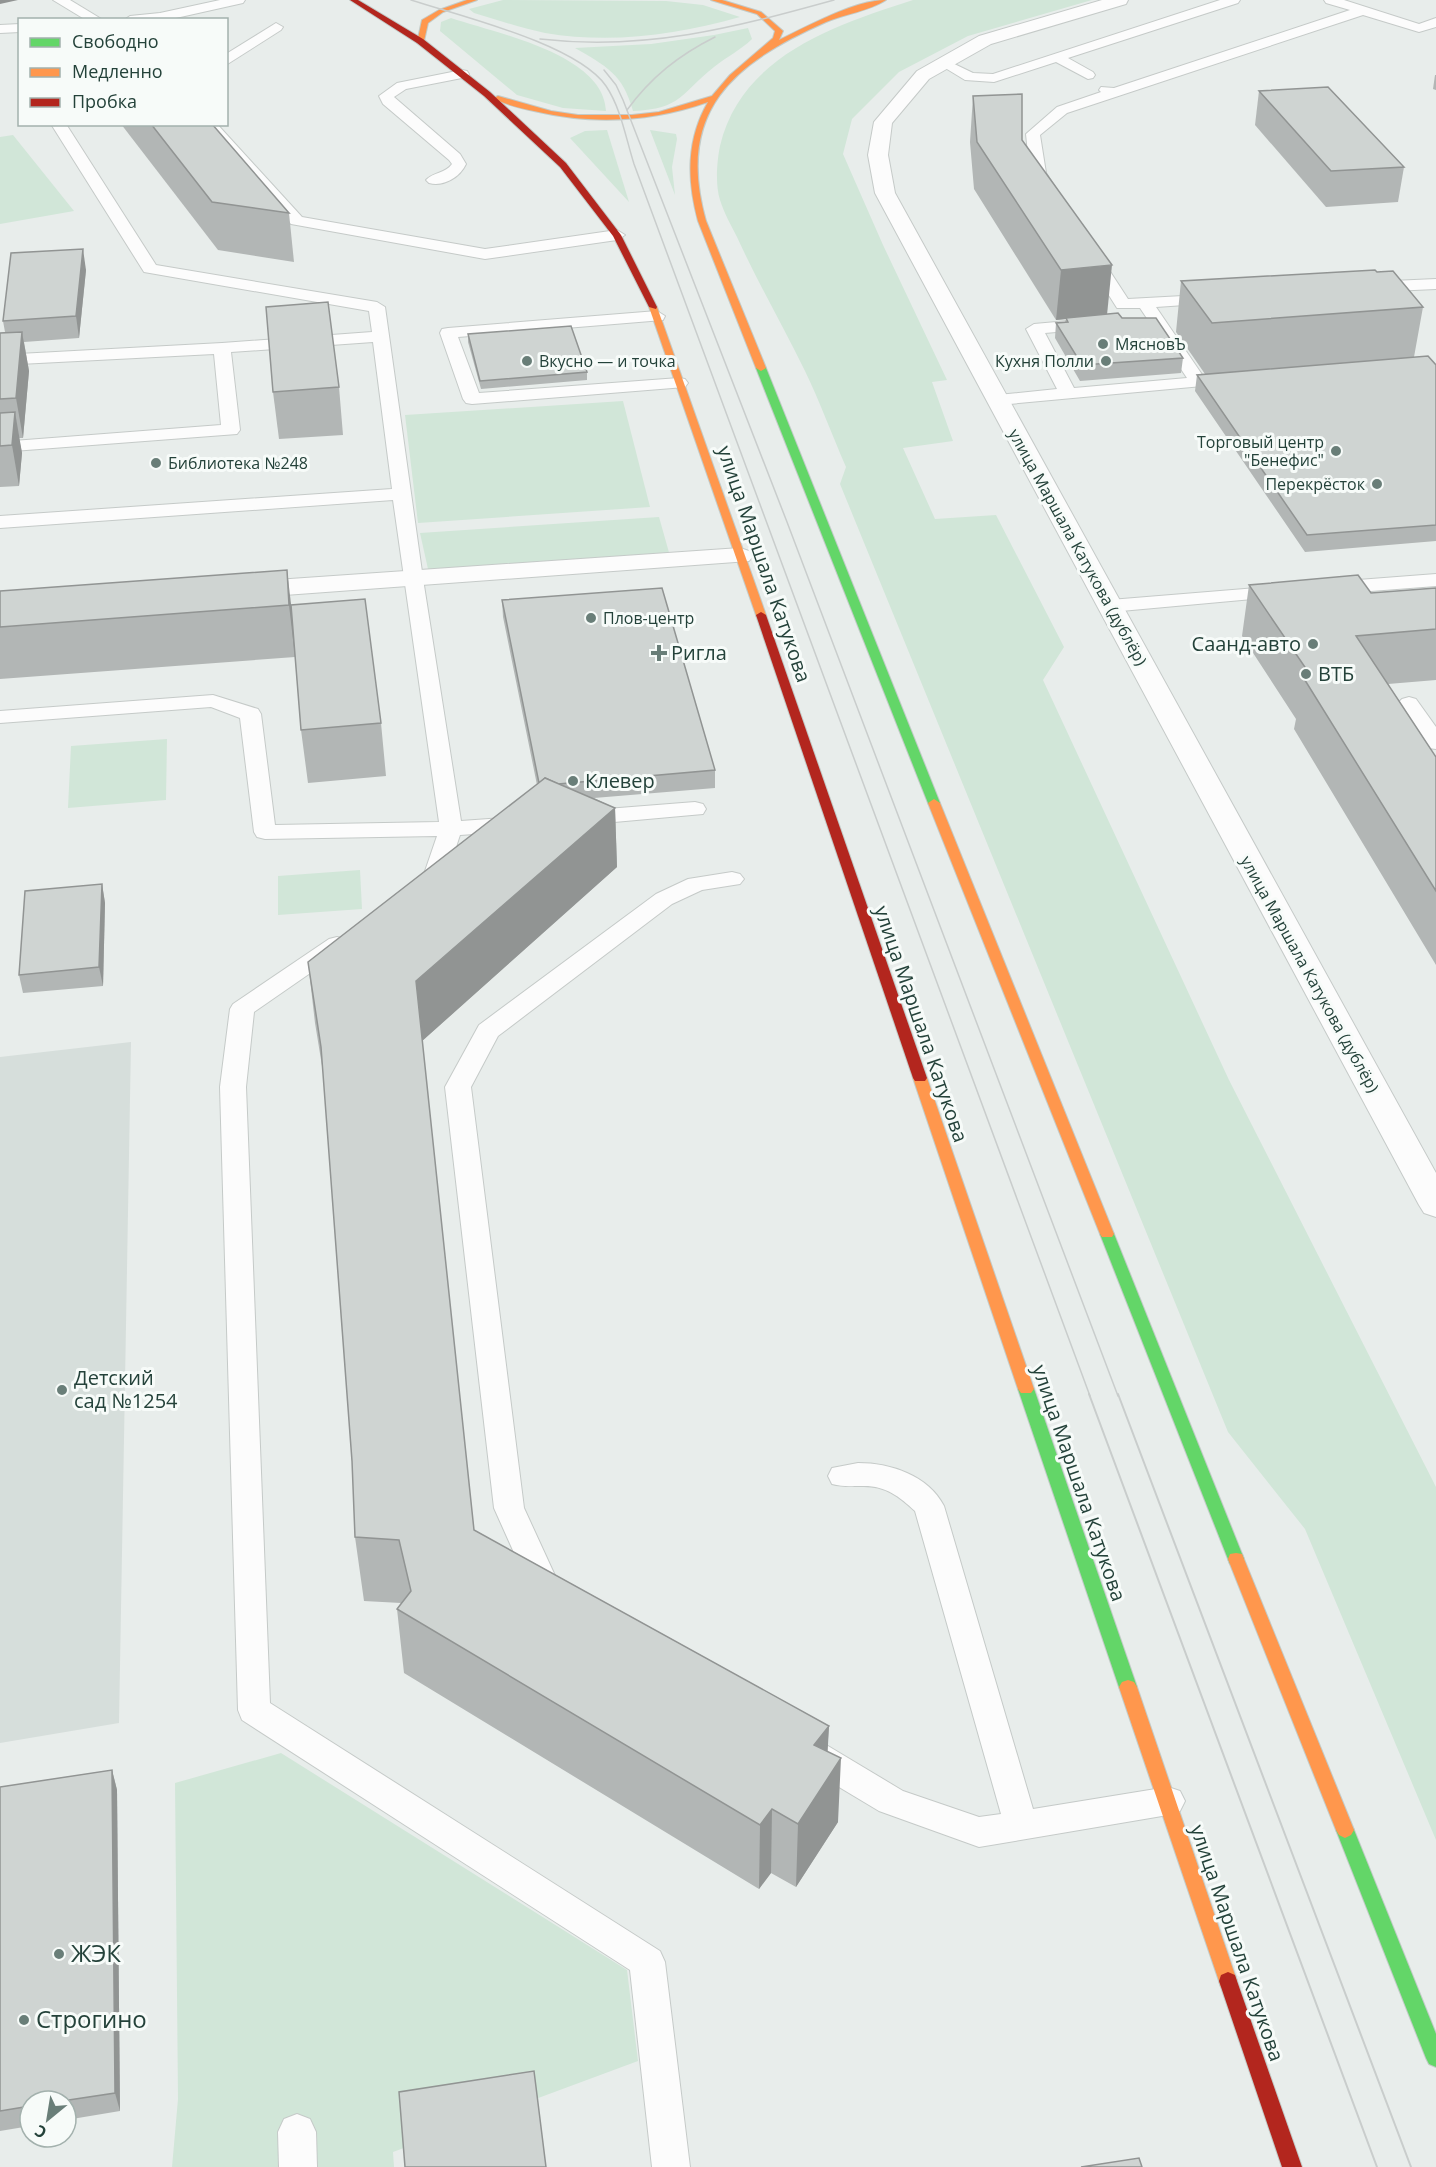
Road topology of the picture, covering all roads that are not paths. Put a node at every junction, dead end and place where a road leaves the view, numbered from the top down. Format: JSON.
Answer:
{"nodes":[{"id":1,"x":60,"y":0,"type":"edge"},
{"id":2,"x":238,"y":0,"type":"edge"},
{"id":3,"x":353,"y":0,"type":"edge"},
{"id":4,"x":474,"y":0,"type":"edge"},
{"id":5,"x":714,"y":0,"type":"edge"},
{"id":6,"x":883,"y":0,"type":"edge"},
{"id":7,"x":1120,"y":0,"type":"edge"},
{"id":8,"x":1233,"y":0,"type":"edge"},
{"id":9,"x":1331,"y":0,"type":"edge"},
{"id":10,"x":1364,"y":10,"type":"junction"},
{"id":11,"x":93,"y":18,"type":"edge"},
{"id":12,"x":158,"y":18,"type":"edge"},
{"id":13,"x":1436,"y":22,"type":"edge"},
{"id":14,"x":276,"y":27,"type":"dead end"},
{"id":15,"x":18,"y":28,"type":"edge"},
{"id":16,"x":0,"y":29,"type":"edge"},
{"id":17,"x":420,"y":41,"type":"junction"},
{"id":18,"x":766,"y":49,"type":"junction"},
{"id":19,"x":1058,"y":58,"type":"junction"},
{"id":20,"x":228,"y":60,"type":"edge"},
{"id":21,"x":944,"y":63,"type":"junction"},
{"id":22,"x":462,"y":74,"type":"junction"},
{"id":23,"x":1088,"y":75,"type":"dead end"},
{"id":24,"x":487,"y":94,"type":"junction"},
{"id":25,"x":712,"y":98,"type":"junction"},
{"id":26,"x":59,"y":126,"type":"edge"},
{"id":27,"x":211,"y":126,"type":"edge"},
{"id":28,"x":434,"y":180,"type":"dead end"},
{"id":29,"x":1056,"y":201,"type":"edge"},
{"id":30,"x":617,"y":235,"type":"junction"},
{"id":31,"x":1080,"y":238,"type":"edge"},
{"id":32,"x":1436,"y":284,"type":"edge"},
{"id":33,"x":1354,"y":288,"type":"edge"},
{"id":34,"x":1226,"y":297,"type":"edge"},
{"id":35,"x":1145,"y":303,"type":"junction"},
{"id":36,"x":657,"y":316,"type":"junction"},
{"id":37,"x":1155,"y":318,"type":"junction"},
{"id":38,"x":381,"y":336,"type":"junction"},
{"id":39,"x":222,"y":348,"type":"junction"},
{"id":40,"x":0,"y":360,"type":"edge"},
{"id":41,"x":1246,"y":378,"type":"edge"},
{"id":42,"x":1198,"y":381,"type":"junction"},
{"id":43,"x":679,"y":383,"type":"junction"},
{"id":44,"x":1068,"y":393,"type":"junction"},
{"id":45,"x":998,"y":400,"type":"junction"},
{"id":46,"x":0,"y":447,"type":"edge"},
{"id":47,"x":402,"y":494,"type":"junction"},
{"id":48,"x":0,"y":522,"type":"edge"},
{"id":49,"x":740,"y":556,"type":"junction"},
{"id":50,"x":413,"y":579,"type":"junction"},
{"id":51,"x":1436,"y":580,"type":"edge"},
{"id":52,"x":224,"y":592,"type":"edge"},
{"id":53,"x":1110,"y":606,"type":"junction"},
{"id":54,"x":1408,"y":703,"type":"dead end"},
{"id":55,"x":0,"y":717,"type":"edge"},
{"id":56,"x":1436,"y":743,"type":"edge"},
{"id":57,"x":695,"y":809,"type":"dead end"},
{"id":58,"x":556,"y":820,"type":"edge"},
{"id":59,"x":533,"y":822,"type":"edge"},
{"id":60,"x":451,"y":829,"type":"junction"},
{"id":61,"x":732,"y":879,"type":"dead end"},
{"id":62,"x":405,"y":897,"type":"edge"},
{"id":63,"x":348,"y":937,"type":"edge"},
{"id":64,"x":1433,"y":1192,"type":"edge"},
{"id":65,"x":843,"y":1476,"type":"dead end"},
{"id":66,"x":569,"y":1609,"type":"edge"},
{"id":67,"x":790,"y":1741,"type":"edge"},
{"id":68,"x":1168,"y":1801,"type":"junction"},
{"id":69,"x":1021,"y":1825,"type":"junction"},
{"id":70,"x":1436,"y":2058,"type":"edge"},
{"id":71,"x":671,"y":2167,"type":"edge"},
{"id":72,"x":1292,"y":2167,"type":"edge"}],
"edges":[{"from":1,"to":11,"type":"lane"},
{"from":2,"to":12,"type":"lane"},
{"from":3,"to":17,"type":"main road","name":"улица Маршала Катукова"},
{"from":4,"to":17,"type":"main road"},
{"from":5,"to":18,"type":"main road"},
{"from":6,"to":18,"type":"main road"},
{"from":7,"to":21,"type":"street","name":"улица Маршала Катукова (дублёр)"},
{"from":8,"to":19,"type":"lane"},
{"from":9,"to":10,"type":"lane"},
{"from":10,"to":13,"type":"lane"},
{"from":10,"to":29,"type":"lane"},
{"from":14,"to":20,"type":"lane"},
{"from":15,"to":16,"type":"lane"},
{"from":17,"to":22,"type":"main road","name":"улица Маршала Катукова"},
{"from":18,"to":25,"type":"main road"},
{"from":19,"to":21,"type":"lane"},
{"from":19,"to":23,"type":"lane"},
{"from":21,"to":45,"type":"street","name":"улица Маршала Катукова (дублёр)"},
{"from":22,"to":24,"type":"main road","name":"улица Маршала Катукова"},
{"from":22,"to":28,"type":"lane"},
{"from":24,"to":25,"type":"main road"},
{"from":24,"to":30,"type":"main road","name":"улица Маршала Катукова"},
{"from":25,"to":70,"type":"main road"},
{"from":26,"to":38,"type":"lane"},
{"from":27,"to":30,"type":"lane"},
{"from":30,"to":36,"type":"main road","name":"улица Маршала Катукова"},
{"from":31,"to":35,"type":"lane"},
{"from":32,"to":33,"type":"lane"},
{"from":34,"to":35,"type":"lane"},
{"from":35,"to":37,"type":"lane"},
{"from":36,"to":43,"type":"main road","name":"улица Маршала Катукова"},
{"from":36,"to":43,"type":"lane"},
{"from":37,"to":42,"type":"lane"},
{"from":37,"to":44,"type":"lane"},
{"from":38,"to":39,"type":"lane"},
{"from":38,"to":47,"type":"lane"},
{"from":39,"to":40,"type":"lane"},
{"from":39,"to":46,"type":"lane"},
{"from":41,"to":42,"type":"lane"},
{"from":42,"to":44,"type":"lane"},
{"from":43,"to":49,"type":"main road","name":"улица Маршала Катукова"},
{"from":44,"to":45,"type":"lane"},
{"from":45,"to":53,"type":"street","name":"улица Маршала Катукова (дублёр)"},
{"from":47,"to":48,"type":"lane"},
{"from":47,"to":50,"type":"lane"},
{"from":49,"to":50,"type":"street"},
{"from":49,"to":68,"type":"main road","name":"улица Маршала Катукова"},
{"from":50,"to":52,"type":"street"},
{"from":50,"to":60,"type":"lane"},
{"from":51,"to":53,"type":"lane"},
{"from":53,"to":64,"type":"street","name":"улица Маршала Катукова (дублёр)"},
{"from":54,"to":56,"type":"lane"},
{"from":55,"to":60,"type":"lane"},
{"from":57,"to":58,"type":"lane"},
{"from":59,"to":60,"type":"lane"},
{"from":60,"to":62,"type":"lane"},
{"from":61,"to":66,"type":"lane"},
{"from":63,"to":71,"type":"lane"},
{"from":65,"to":69,"type":"lane"},
{"from":67,"to":69,"type":"lane"},
{"from":68,"to":69,"type":"lane"},
{"from":68,"to":72,"type":"main road","name":"улица Маршала Катукова"}]}
